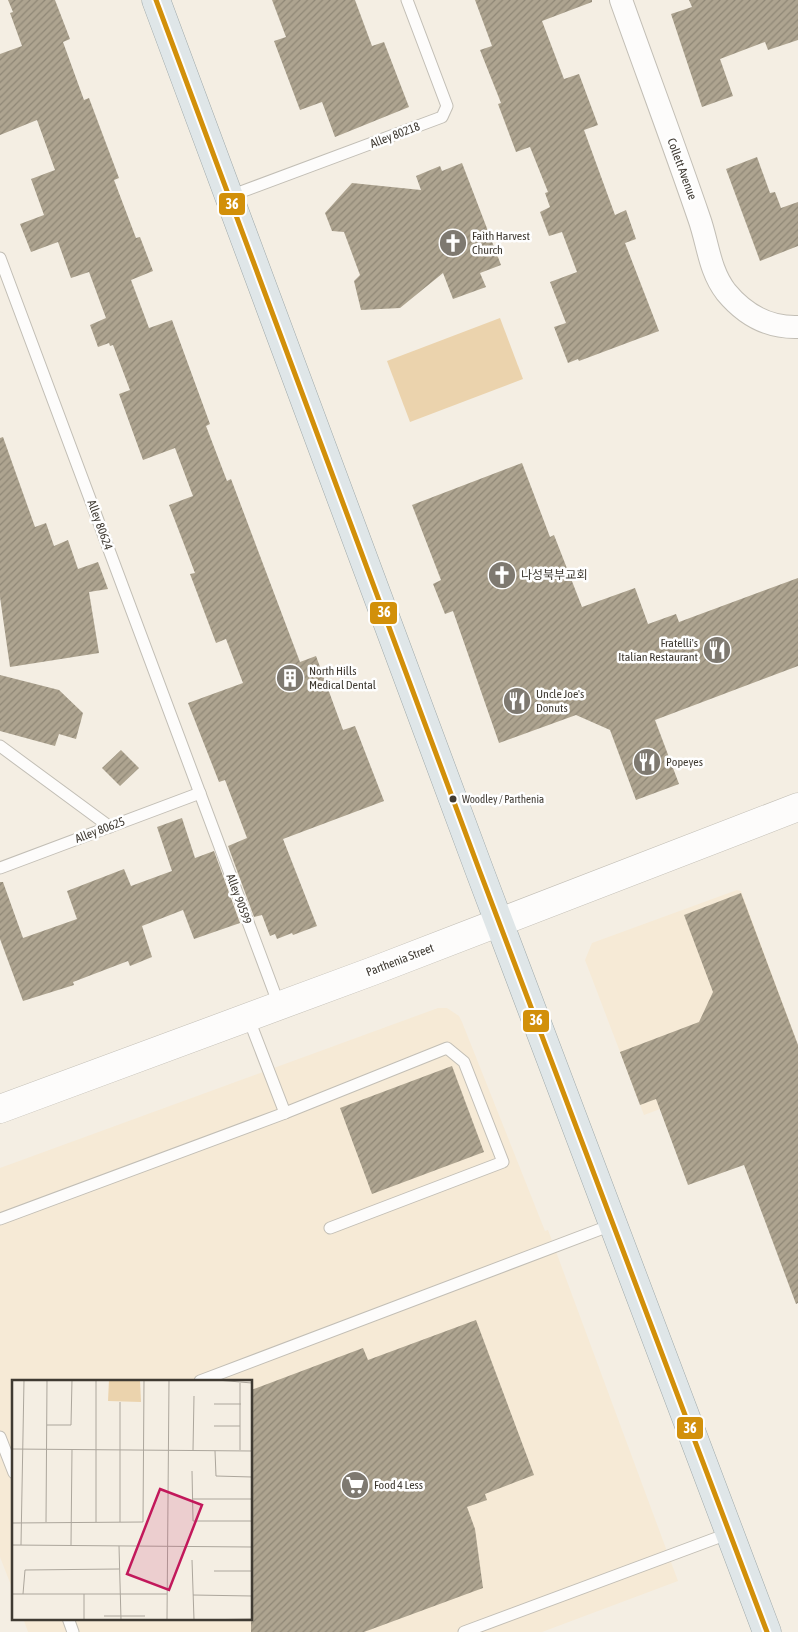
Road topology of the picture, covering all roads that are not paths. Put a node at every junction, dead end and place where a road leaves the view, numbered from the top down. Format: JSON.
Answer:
{"nodes":[{"id":1,"x":156,"y":0,"type":"edge"},
{"id":2,"x":407,"y":0,"type":"edge"},
{"id":3,"x":621,"y":0,"type":"edge"},
{"id":4,"x":230,"y":196,"type":"junction"},
{"id":5,"x":0,"y":258,"type":"edge"},
{"id":6,"x":798,"y":326,"type":"edge"},
{"id":7,"x":0,"y":746,"type":"edge"},
{"id":8,"x":200,"y":793,"type":"junction"},
{"id":9,"x":798,"y":807,"type":"edge"},
{"id":10,"x":110,"y":826,"type":"junction"},
{"id":11,"x":0,"y":868,"type":"edge"},
{"id":12,"x":499,"y":921,"type":"junction"},
{"id":13,"x":280,"y":1005,"type":"junction"},
{"id":14,"x":248,"y":1017,"type":"junction"},
{"id":15,"x":0,"y":1109,"type":"edge"},
{"id":16,"x":285,"y":1112,"type":"junction"},
{"id":17,"x":0,"y":1219,"type":"edge"},
{"id":18,"x":614,"y":1224,"type":"junction"},
{"id":19,"x":330,"y":1228,"type":"dead end"},
{"id":20,"x":203,"y":1380,"type":"edge"},
{"id":21,"x":0,"y":1437,"type":"edge"},
{"id":22,"x":10,"y":1453,"type":"edge"},
{"id":23,"x":730,"y":1533,"type":"junction"},
{"id":24,"x":69,"y":1620,"type":"edge"},
{"id":25,"x":73,"y":1632,"type":"edge"},
{"id":26,"x":464,"y":1632,"type":"edge"},
{"id":27,"x":767,"y":1632,"type":"edge"}],
"edges":[{"from":1,"to":4,"type":"main road"},
{"from":2,"to":4,"type":"lane","name":"Alley 80218"},
{"from":3,"to":6,"type":"street","name":"Collett Avenue"},
{"from":4,"to":12,"type":"main road"},
{"from":5,"to":8,"type":"lane","name":"Alley 80624"},
{"from":7,"to":10,"type":"lane"},
{"from":8,"to":10,"type":"lane","name":"Alley 80625"},
{"from":8,"to":13,"type":"lane","name":"Alley 90599"},
{"from":9,"to":12,"type":"main road","name":"Parthenia Street"},
{"from":10,"to":11,"type":"lane","name":"Alley 80625"},
{"from":12,"to":13,"type":"main road","name":"Parthenia Street"},
{"from":12,"to":18,"type":"main road"},
{"from":13,"to":14,"type":"main road","name":"Parthenia Street"},
{"from":14,"to":15,"type":"main road","name":"Parthenia Street"},
{"from":14,"to":16,"type":"lane"},
{"from":16,"to":17,"type":"lane"},
{"from":16,"to":19,"type":"lane"},
{"from":18,"to":20,"type":"lane"},
{"from":18,"to":23,"type":"main road"},
{"from":21,"to":22,"type":"lane"},
{"from":23,"to":26,"type":"lane"},
{"from":23,"to":27,"type":"main road"},
{"from":24,"to":25,"type":"lane"}]}
